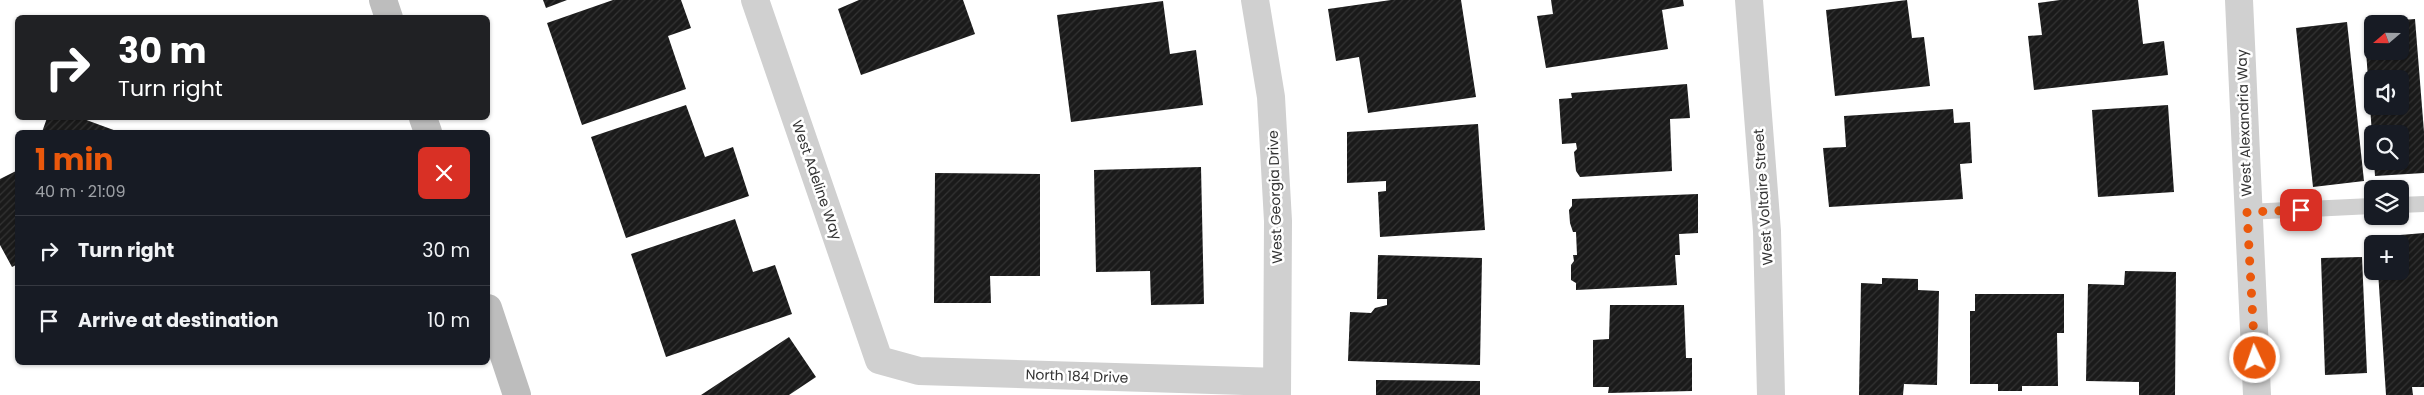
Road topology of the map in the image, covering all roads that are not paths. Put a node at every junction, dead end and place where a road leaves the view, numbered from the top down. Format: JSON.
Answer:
{"nodes":[{"id":1,"x":383,"y":0,"type":"edge"},
{"id":2,"x":755,"y":0,"type":"edge"},
{"id":3,"x":1255,"y":0,"type":"edge"},
{"id":4,"x":1748,"y":0,"type":"edge"},
{"id":5,"x":2239,"y":0,"type":"edge"},
{"id":6,"x":388,"y":15,"type":"edge"},
{"id":7,"x":2424,"y":204,"type":"edge"},
{"id":8,"x":2409,"y":205,"type":"edge"},
{"id":9,"x":2364,"y":206,"type":"edge"},
{"id":10,"x":2247,"y":212,"type":"junction"},
{"id":11,"x":490,"y":314,"type":"edge"},
{"id":12,"x":879,"y":360,"type":"joint"},
{"id":13,"x":1277,"y":388,"type":"edge"},
{"id":14,"x":517,"y":395,"type":"edge"},
{"id":15,"x":1771,"y":395,"type":"edge"},
{"id":16,"x":2257,"y":395,"type":"edge"}],
"edges":[{"from":1,"to":6,"type":"main road"},
{"from":2,"to":12,"type":"street","name":"West Adeline Way"},
{"from":3,"to":13,"type":"street","name":"West Georgia Drive"},
{"from":4,"to":15,"type":"street","name":"West Voltaire Street"},
{"from":5,"to":10,"type":"street","name":"West Alexandria Way"},
{"from":7,"to":8,"type":"lane"},
{"from":9,"to":10,"type":"lane"},
{"from":10,"to":16,"type":"street","name":"West Alexandria Way"},
{"from":11,"to":14,"type":"main road"},
{"from":12,"to":13,"type":"street","name":"North 184 Drive"}]}
